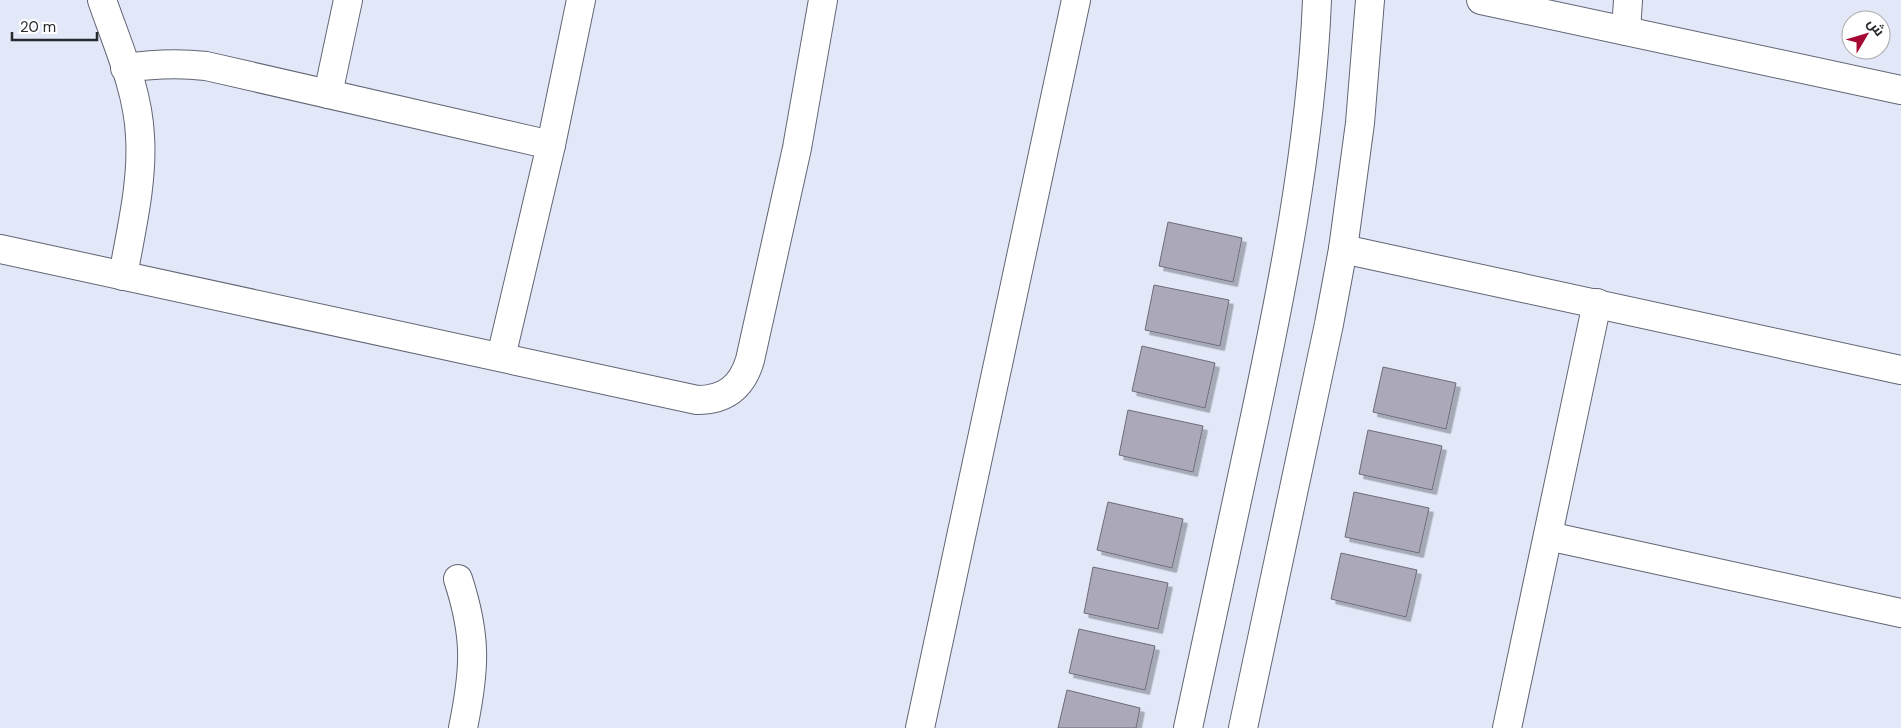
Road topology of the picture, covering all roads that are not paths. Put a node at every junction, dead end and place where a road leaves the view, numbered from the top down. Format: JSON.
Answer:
{"nodes":[{"id":1,"x":102,"y":0,"type":"edge"},
{"id":2,"x":348,"y":0,"type":"edge"},
{"id":3,"x":580,"y":0,"type":"edge"},
{"id":4,"x":823,"y":0,"type":"edge"},
{"id":5,"x":1076,"y":0,"type":"edge"},
{"id":6,"x":1317,"y":0,"type":"edge"},
{"id":7,"x":1370,"y":0,"type":"edge"},
{"id":8,"x":1480,"y":0,"type":"edge"},
{"id":9,"x":1628,"y":0,"type":"edge"},
{"id":10,"x":1626,"y":31,"type":"junction"},
{"id":11,"x":125,"y":68,"type":"junction"},
{"id":12,"x":1901,"y":90,"type":"edge"},
{"id":13,"x":328,"y":94,"type":"junction"},
{"id":14,"x":551,"y":145,"type":"junction"},
{"id":15,"x":0,"y":249,"type":"edge"},
{"id":16,"x":1343,"y":249,"type":"junction"},
{"id":17,"x":123,"y":276,"type":"junction"},
{"id":18,"x":1597,"y":303,"type":"junction"},
{"id":19,"x":501,"y":357,"type":"junction"},
{"id":20,"x":1901,"y":370,"type":"edge"},
{"id":21,"x":1548,"y":536,"type":"junction"},
{"id":22,"x":458,"y":579,"type":"dead end"},
{"id":23,"x":1901,"y":613,"type":"edge"},
{"id":24,"x":464,"y":728,"type":"edge"},
{"id":25,"x":920,"y":728,"type":"edge"},
{"id":26,"x":1188,"y":728,"type":"edge"},
{"id":27,"x":1243,"y":728,"type":"edge"},
{"id":28,"x":1508,"y":728,"type":"edge"}],
"edges":[{"from":1,"to":11,"type":"street"},
{"from":2,"to":13,"type":"street"},
{"from":3,"to":14,"type":"street"},
{"from":4,"to":19,"type":"street"},
{"from":5,"to":25,"type":"street"},
{"from":6,"to":26,"type":"street"},
{"from":7,"to":16,"type":"street"},
{"from":8,"to":10,"type":"street"},
{"from":9,"to":10,"type":"street"},
{"from":10,"to":12,"type":"street"},
{"from":11,"to":13,"type":"street"},
{"from":11,"to":17,"type":"street"},
{"from":13,"to":14,"type":"street"},
{"from":14,"to":19,"type":"street"},
{"from":15,"to":17,"type":"street"},
{"from":16,"to":18,"type":"street"},
{"from":16,"to":27,"type":"street"},
{"from":17,"to":19,"type":"street"},
{"from":18,"to":20,"type":"street"},
{"from":18,"to":21,"type":"street"},
{"from":21,"to":23,"type":"street"},
{"from":21,"to":28,"type":"street"},
{"from":22,"to":24,"type":"street"}]}
